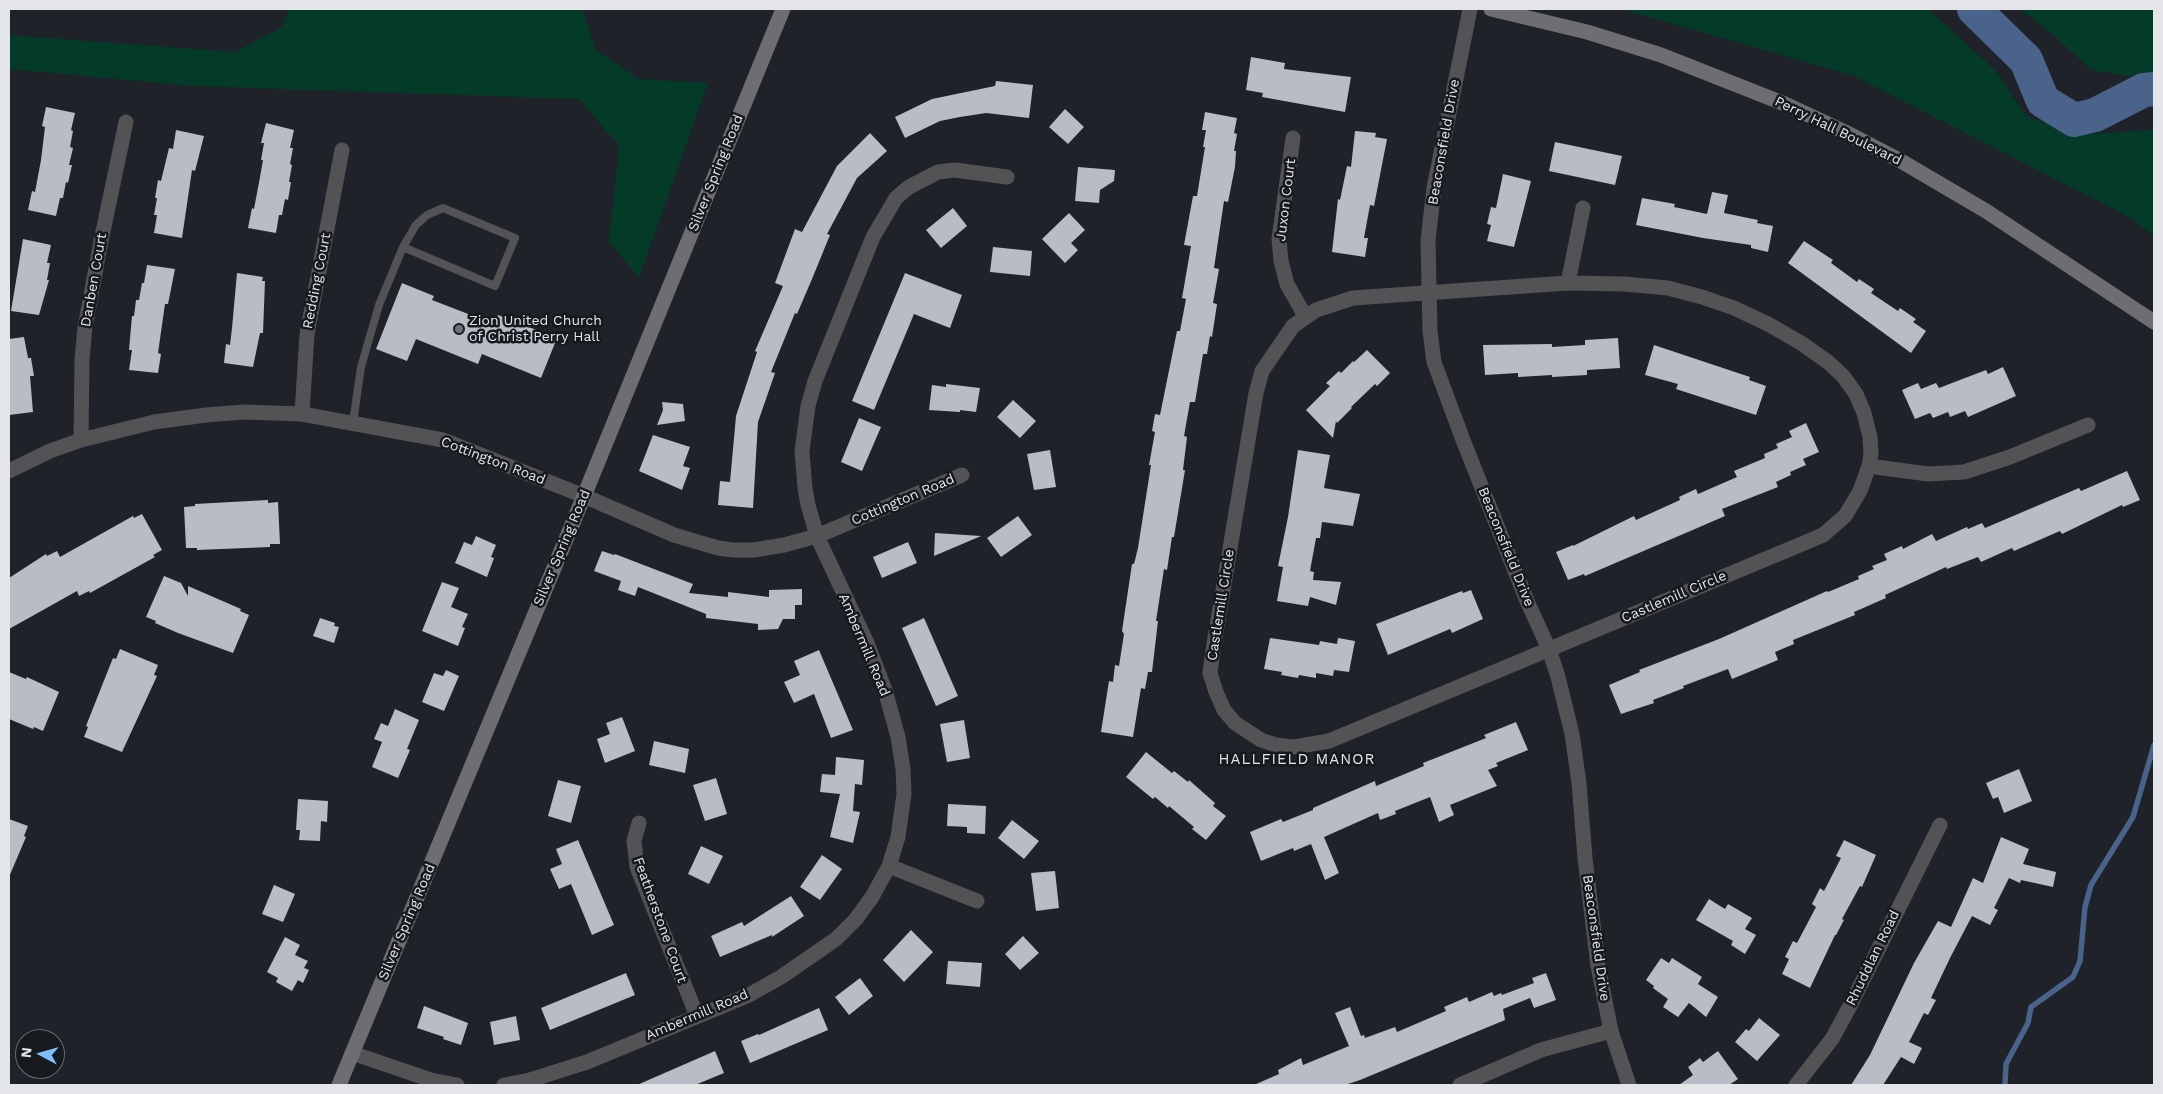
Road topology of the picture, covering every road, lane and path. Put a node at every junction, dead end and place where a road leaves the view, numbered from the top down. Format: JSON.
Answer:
{"nodes":[{"id":1,"x":783,"y":9,"type":"edge"},
{"id":2,"x":789,"y":9,"type":"edge"},
{"id":3,"x":1470,"y":9,"type":"edge"},
{"id":4,"x":1491,"y":9,"type":"edge"},
{"id":5,"x":774,"y":30,"type":"junction"},
{"id":6,"x":126,"y":122,"type":"dead end"},
{"id":7,"x":1293,"y":138,"type":"dead end"},
{"id":8,"x":342,"y":150,"type":"dead end"},
{"id":9,"x":1007,"y":177,"type":"dead end"},
{"id":10,"x":1583,"y":208,"type":"dead end"},
{"id":11,"x":403,"y":247,"type":"junction"},
{"id":12,"x":1568,"y":284,"type":"junction"},
{"id":13,"x":1428,"y":294,"type":"junction"},
{"id":14,"x":1305,"y":316,"type":"junction"},
{"id":15,"x":2154,"y":322,"type":"edge"},
{"id":16,"x":302,"y":414,"type":"junction"},
{"id":17,"x":353,"y":422,"type":"junction"},
{"id":18,"x":2088,"y":425,"type":"dead end"},
{"id":19,"x":81,"y":440,"type":"junction"},
{"id":20,"x":1869,"y":466,"type":"junction"},
{"id":21,"x":9,"y":471,"type":"edge"},
{"id":22,"x":962,"y":475,"type":"dead end"},
{"id":23,"x":584,"y":496,"type":"junction"},
{"id":24,"x":817,"y":536,"type":"junction"},
{"id":25,"x":1549,"y":649,"type":"junction"},
{"id":26,"x":639,"y":823,"type":"dead end"},
{"id":27,"x":1940,"y":825,"type":"dead end"},
{"id":28,"x":889,"y":866,"type":"junction"},
{"id":29,"x":977,"y":900,"type":"dead end"},
{"id":30,"x":697,"y":1016,"type":"junction"},
{"id":31,"x":1611,"y":1031,"type":"junction"},
{"id":32,"x":352,"y":1053,"type":"junction"},
{"id":33,"x":338,"y":1085,"type":"edge"},
{"id":34,"x":457,"y":1085,"type":"edge"},
{"id":35,"x":504,"y":1085,"type":"edge"},
{"id":36,"x":1462,"y":1085,"type":"edge"},
{"id":37,"x":1629,"y":1085,"type":"edge"},
{"id":38,"x":1796,"y":1085,"type":"edge"}],
"edges":[{"from":1,"to":5,"type":"main road","name":"Silver Spring Road"},
{"from":2,"to":5,"type":"main road"},
{"from":3,"to":13,"type":"street","name":"Beaconsfield Drive"},
{"from":4,"to":15,"type":"main road","name":"Perry Hall Boulevard"},
{"from":5,"to":23,"type":"main road","name":"Silver Spring Road"},
{"from":6,"to":19,"type":"street","name":"Danben Court"},
{"from":7,"to":14,"type":"street","name":"Juxon Court"},
{"from":8,"to":16,"type":"street","name":"Redding Court"},
{"from":9,"to":24,"type":"street","name":"Ambermill Road"},
{"from":10,"to":12,"type":"street"},
{"from":11,"to":11,"type":"lane"},
{"from":11,"to":17,"type":"lane"},
{"from":12,"to":13,"type":"street","name":"Castlemill Circle"},
{"from":12,"to":20,"type":"street","name":"Castlemill Circle"},
{"from":13,"to":14,"type":"street","name":"Castlemill Circle"},
{"from":13,"to":25,"type":"street","name":"Beaconsfield Drive"},
{"from":14,"to":25,"type":"street","name":"Castlemill Circle"},
{"from":16,"to":17,"type":"street","name":"Cottington Road"},
{"from":16,"to":19,"type":"street","name":"Cottington Road"},
{"from":17,"to":23,"type":"street","name":"Cottington Road"},
{"from":18,"to":20,"type":"street"},
{"from":19,"to":21,"type":"street","name":"Cottington Road"},
{"from":20,"to":25,"type":"street","name":"Castlemill Circle"},
{"from":22,"to":24,"type":"street","name":"Cottington Road"},
{"from":23,"to":24,"type":"street","name":"Cottington Road"},
{"from":23,"to":32,"type":"main road","name":"Silver Spring Road"},
{"from":24,"to":28,"type":"street","name":"Ambermill Road"},
{"from":25,"to":31,"type":"street","name":"Beaconsfield Drive"},
{"from":26,"to":30,"type":"street","name":"Featherstone Court"},
{"from":27,"to":38,"type":"street","name":"Rhuddlan Road"},
{"from":28,"to":29,"type":"street"},
{"from":28,"to":30,"type":"street","name":"Ambermill Road"},
{"from":30,"to":35,"type":"street","name":"Ambermill Road"},
{"from":31,"to":36,"type":"street"},
{"from":31,"to":37,"type":"street","name":"Beaconsfield Drive"},
{"from":32,"to":33,"type":"main road","name":"Silver Spring Road"},
{"from":32,"to":34,"type":"street"}]}
